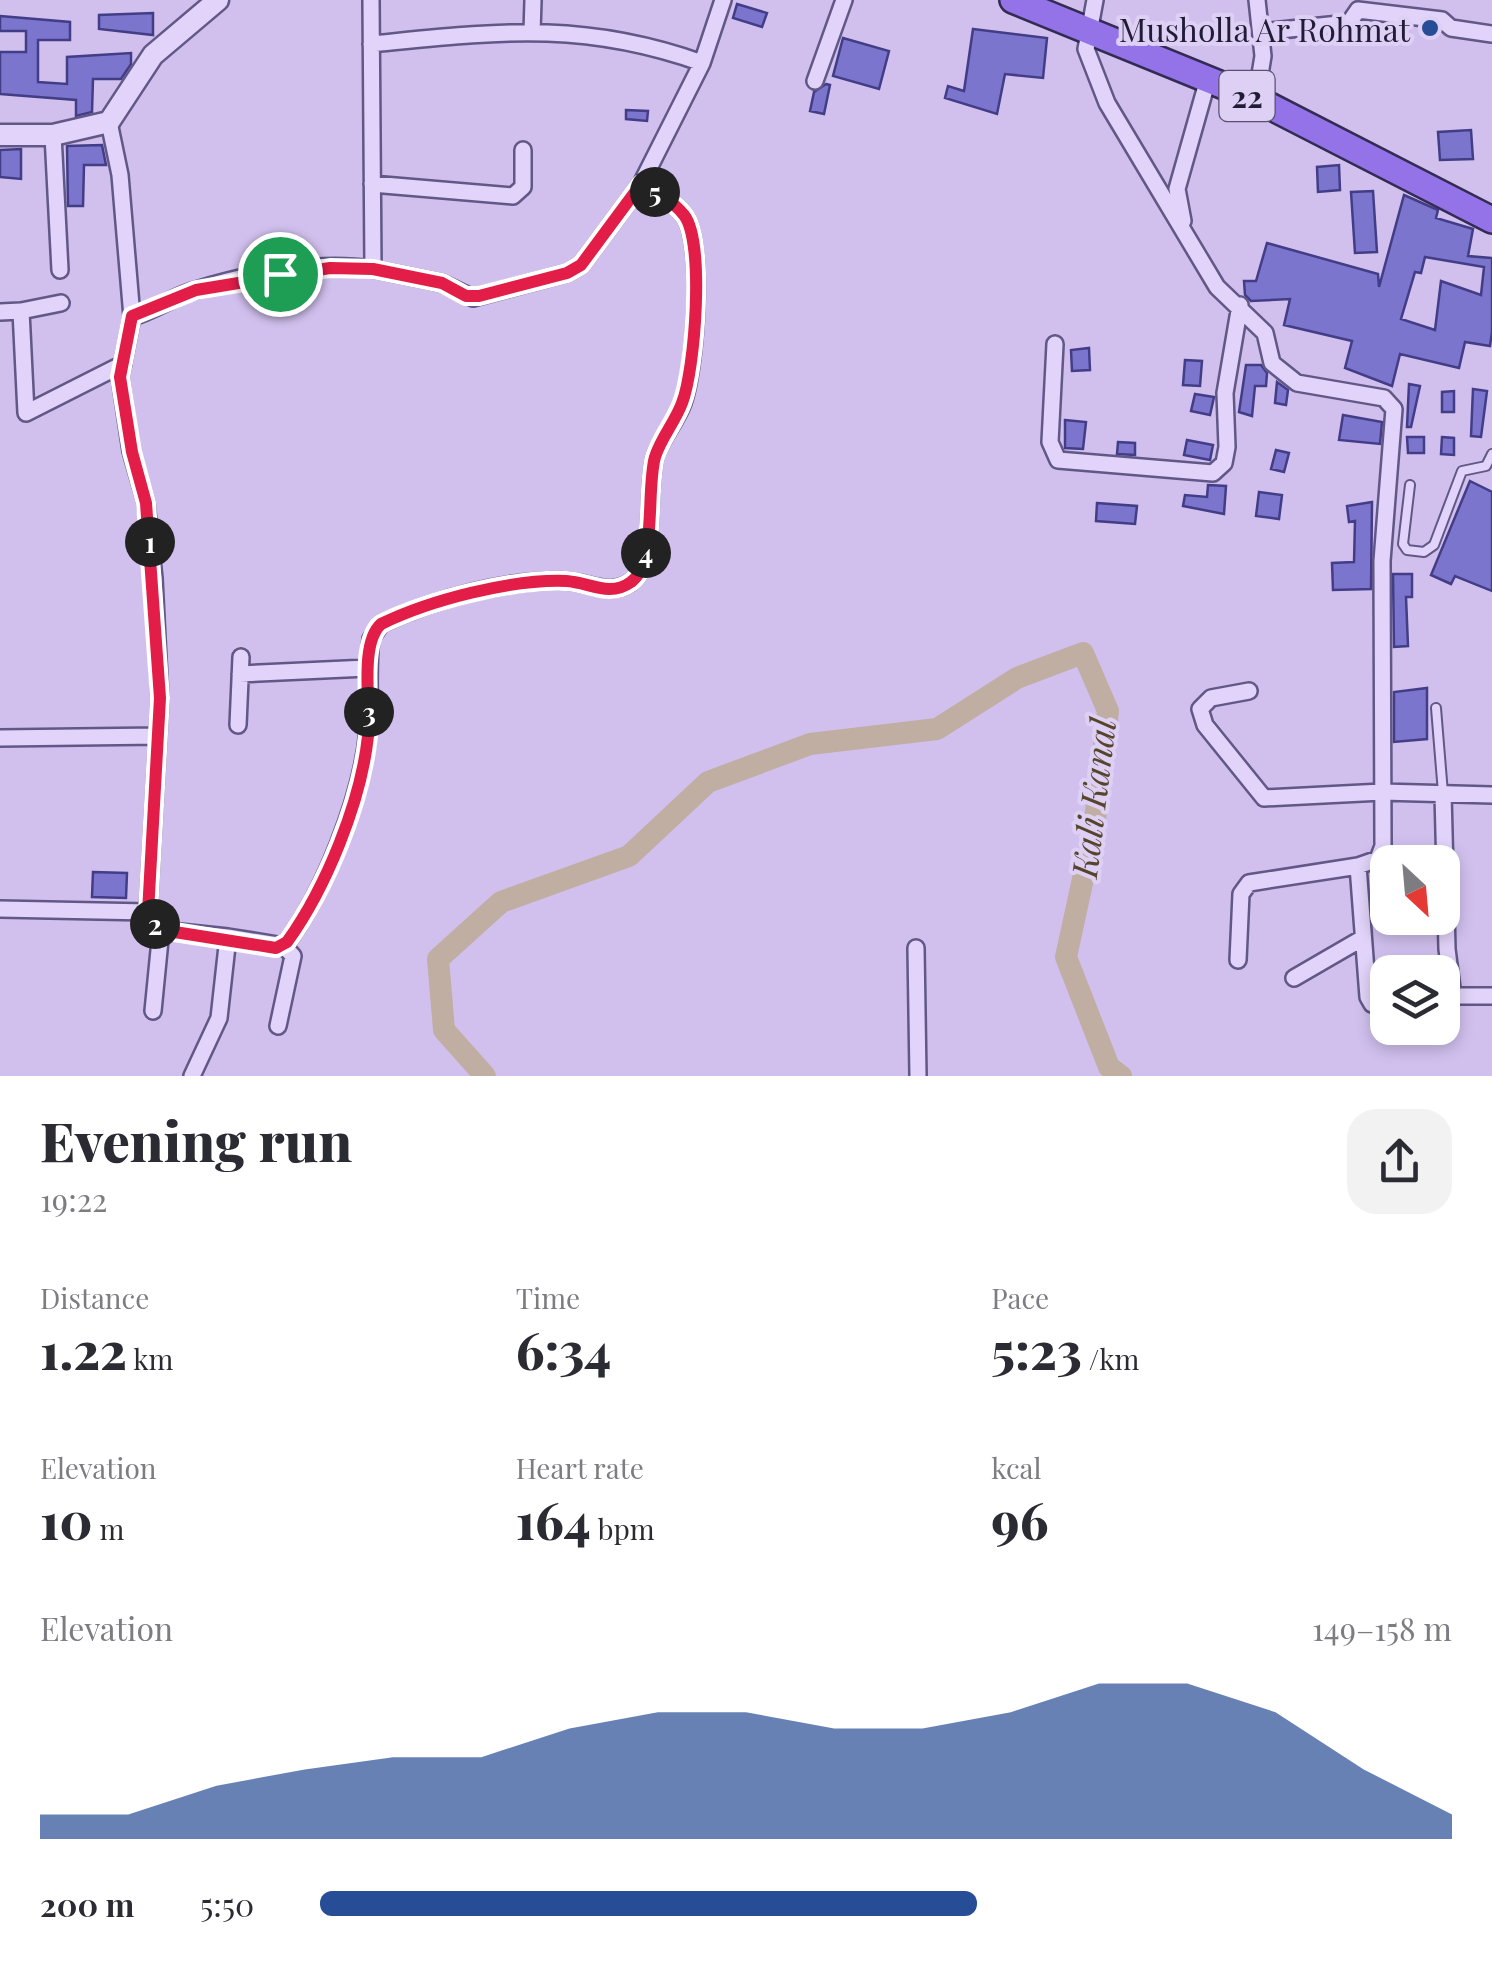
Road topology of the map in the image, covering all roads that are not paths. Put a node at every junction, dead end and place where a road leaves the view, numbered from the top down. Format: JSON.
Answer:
{"nodes":[{"id":1,"x":218,"y":0,"type":"edge"},
{"id":2,"x":371,"y":0,"type":"edge"},
{"id":3,"x":532,"y":0,"type":"edge"},
{"id":4,"x":724,"y":0,"type":"edge"},
{"id":5,"x":844,"y":0,"type":"edge"},
{"id":6,"x":1013,"y":0,"type":"edge"},
{"id":7,"x":1095,"y":0,"type":"edge"},
{"id":8,"x":1258,"y":0,"type":"edge"},
{"id":9,"x":1444,"y":0,"type":"edge"},
{"id":10,"x":1359,"y":5,"type":"edge"},
{"id":11,"x":1442,"y":20,"type":"junction"},
{"id":12,"x":1089,"y":31,"type":"junction"},
{"id":13,"x":1261,"y":32,"type":"junction"},
{"id":14,"x":532,"y":33,"type":"junction"},
{"id":15,"x":1492,"y":34,"type":"edge"},
{"id":16,"x":371,"y":44,"type":"junction"},
{"id":17,"x":702,"y":63,"type":"junction"},
{"id":18,"x":1208,"y":80,"type":"junction"},
{"id":19,"x":815,"y":81,"type":"dead end"},
{"id":20,"x":1256,"y":100,"type":"junction"},
{"id":21,"x":109,"y":122,"type":"junction"},
{"id":22,"x":0,"y":135,"type":"edge"},
{"id":23,"x":54,"y":136,"type":"junction"},
{"id":24,"x":524,"y":150,"type":"dead end"},
{"id":25,"x":372,"y":184,"type":"junction"},
{"id":26,"x":641,"y":184,"type":"junction"},
{"id":27,"x":1482,"y":215,"type":"edge"},
{"id":28,"x":1187,"y":236,"type":"junction"},
{"id":29,"x":373,"y":269,"type":"junction"},
{"id":30,"x":60,"y":270,"type":"dead end"},
{"id":31,"x":62,"y":303,"type":"dead end"},
{"id":32,"x":1240,"y":305,"type":"junction"},
{"id":33,"x":21,"y":311,"type":"junction"},
{"id":34,"x":0,"y":312,"type":"edge"},
{"id":35,"x":132,"y":316,"type":"junction"},
{"id":36,"x":1056,"y":344,"type":"dead end"},
{"id":37,"x":122,"y":364,"type":"junction"},
{"id":38,"x":1492,"y":454,"type":"edge"},
{"id":39,"x":1410,"y":485,"type":"dead end"},
{"id":40,"x":241,"y":657,"type":"dead end"},
{"id":41,"x":367,"y":668,"type":"junction"},
{"id":42,"x":240,"y":674,"type":"junction"},
{"id":43,"x":1249,"y":692,"type":"dead end"},
{"id":44,"x":1436,"y":708,"type":"dead end"},
{"id":45,"x":238,"y":724,"type":"dead end"},
{"id":46,"x":158,"y":736,"type":"junction"},
{"id":47,"x":0,"y":738,"type":"edge"},
{"id":48,"x":1382,"y":792,"type":"junction"},
{"id":49,"x":1443,"y":794,"type":"junction"},
{"id":50,"x":1492,"y":795,"type":"edge"},
{"id":51,"x":1358,"y":866,"type":"junction"},
{"id":52,"x":0,"y":908,"type":"edge"},
{"id":53,"x":148,"y":912,"type":"junction"},
{"id":54,"x":162,"y":930,"type":"junction"},
{"id":55,"x":228,"y":937,"type":"junction"},
{"id":56,"x":1363,"y":938,"type":"junction"},
{"id":57,"x":284,"y":946,"type":"junction"},
{"id":58,"x":916,"y":948,"type":"dead end"},
{"id":59,"x":1447,"y":955,"type":"edge"},
{"id":60,"x":1238,"y":960,"type":"dead end"},
{"id":61,"x":1294,"y":978,"type":"dead end"},
{"id":62,"x":1460,"y":996,"type":"edge"},
{"id":63,"x":1492,"y":996,"type":"edge"},
{"id":64,"x":1370,"y":1000,"type":"edge"},
{"id":65,"x":153,"y":1012,"type":"dead end"},
{"id":66,"x":278,"y":1026,"type":"dead end"},
{"id":67,"x":192,"y":1076,"type":"edge"},
{"id":68,"x":918,"y":1076,"type":"edge"}],
"edges":[{"from":1,"to":21,"type":"street"},
{"from":2,"to":16,"type":"street"},
{"from":3,"to":14,"type":"street"},
{"from":4,"to":17,"type":"street"},
{"from":5,"to":19,"type":"street"},
{"from":6,"to":12,"type":"highway","number":"22"},
{"from":7,"to":12,"type":"street"},
{"from":8,"to":13,"type":"street"},
{"from":9,"to":11,"type":"street"},
{"from":10,"to":11,"type":"street"},
{"from":10,"to":13,"type":"street"},
{"from":11,"to":15,"type":"street"},
{"from":12,"to":18,"type":"highway","number":"22"},
{"from":12,"to":28,"type":"street"},
{"from":13,"to":20,"type":"street"},
{"from":14,"to":16,"type":"street"},
{"from":14,"to":17,"type":"street"},
{"from":16,"to":25,"type":"street"},
{"from":17,"to":26,"type":"street"},
{"from":18,"to":20,"type":"highway","number":"22"},
{"from":18,"to":28,"type":"street"},
{"from":20,"to":27,"type":"highway","number":"22"},
{"from":21,"to":23,"type":"street"},
{"from":21,"to":35,"type":"street"},
{"from":22,"to":23,"type":"street"},
{"from":23,"to":30,"type":"street"},
{"from":24,"to":25,"type":"street"},
{"from":25,"to":29,"type":"street"},
{"from":26,"to":29,"type":"street"},
{"from":26,"to":41,"type":"street"},
{"from":28,"to":32,"type":"street"},
{"from":29,"to":35,"type":"street"},
{"from":31,"to":33,"type":"street"},
{"from":32,"to":36,"type":"street"},
{"from":32,"to":48,"type":"street"},
{"from":33,"to":34,"type":"street"},
{"from":33,"to":37,"type":"street"},
{"from":35,"to":37,"type":"street"},
{"from":37,"to":46,"type":"street"},
{"from":38,"to":39,"type":"lane"},
{"from":40,"to":42,"type":"street"},
{"from":41,"to":42,"type":"street"},
{"from":41,"to":57,"type":"street"},
{"from":42,"to":45,"type":"street"},
{"from":43,"to":48,"type":"street"},
{"from":44,"to":49,"type":"lane"},
{"from":46,"to":47,"type":"street"},
{"from":46,"to":53,"type":"street"},
{"from":48,"to":49,"type":"street"},
{"from":48,"to":51,"type":"street"},
{"from":49,"to":50,"type":"street"},
{"from":49,"to":59,"type":"street"},
{"from":51,"to":56,"type":"street"},
{"from":51,"to":60,"type":"street"},
{"from":52,"to":53,"type":"street"},
{"from":53,"to":54,"type":"street"},
{"from":54,"to":55,"type":"street"},
{"from":54,"to":65,"type":"street"},
{"from":55,"to":57,"type":"street"},
{"from":55,"to":67,"type":"street"},
{"from":56,"to":61,"type":"street"},
{"from":56,"to":64,"type":"street"},
{"from":57,"to":66,"type":"street"},
{"from":58,"to":68,"type":"street"},
{"from":62,"to":63,"type":"street"}]}
